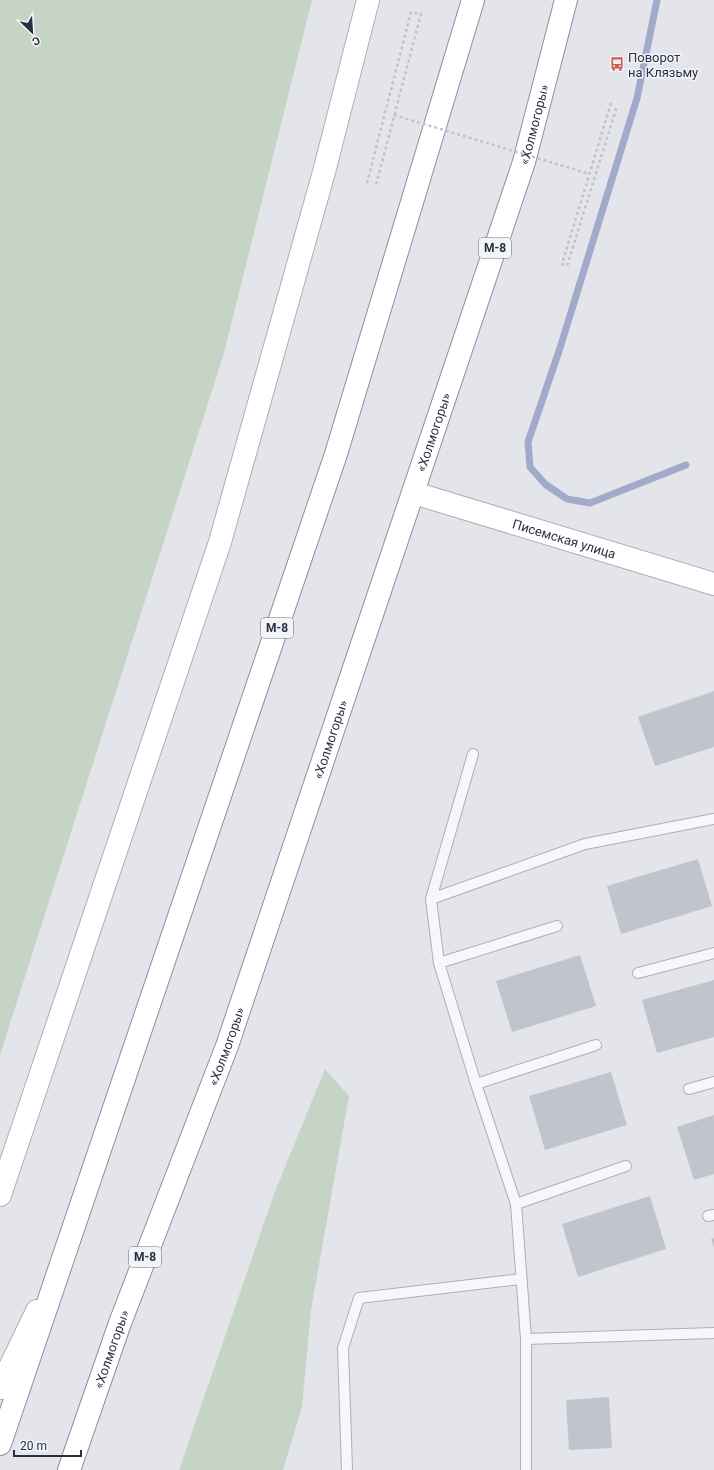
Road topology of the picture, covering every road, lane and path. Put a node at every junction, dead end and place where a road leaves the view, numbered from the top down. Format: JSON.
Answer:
{"nodes":[{"id":1,"x":368,"y":0,"type":"edge"},
{"id":2,"x":473,"y":0,"type":"edge"},
{"id":3,"x":566,"y":0,"type":"edge"},
{"id":4,"x":611,"y":103,"type":"dead end"},
{"id":5,"x":618,"y":106,"type":"dead end"},
{"id":6,"x":394,"y":116,"type":"junction"},
{"id":7,"x":590,"y":174,"type":"junction"},
{"id":8,"x":367,"y":183,"type":"dead end"},
{"id":9,"x":376,"y":185,"type":"dead end"},
{"id":10,"x":414,"y":493,"type":"junction"},
{"id":11,"x":714,"y":584,"type":"edge"},
{"id":12,"x":473,"y":754,"type":"dead end"},
{"id":13,"x":714,"y":819,"type":"edge"},
{"id":14,"x":431,"y":899,"type":"junction"},
{"id":15,"x":557,"y":926,"type":"dead end"},
{"id":16,"x":714,"y":953,"type":"edge"},
{"id":17,"x":440,"y":963,"type":"junction"},
{"id":18,"x":638,"y":973,"type":"dead end"},
{"id":19,"x":596,"y":1045,"type":"dead end"},
{"id":20,"x":714,"y":1082,"type":"edge"},
{"id":21,"x":476,"y":1084,"type":"junction"},
{"id":22,"x":689,"y":1089,"type":"dead end"},
{"id":23,"x":626,"y":1166,"type":"dead end"},
{"id":24,"x":0,"y":1195,"type":"edge"},
{"id":25,"x":516,"y":1204,"type":"junction"},
{"id":26,"x":66,"y":1251,"type":"junction"},
{"id":27,"x":521,"y":1279,"type":"junction"},
{"id":28,"x":714,"y":1333,"type":"edge"},
{"id":29,"x":526,"y":1339,"type":"junction"},
{"id":30,"x":0,"y":1388,"type":"edge"},
{"id":31,"x":0,"y":1444,"type":"edge"},
{"id":32,"x":69,"y":1470,"type":"edge"},
{"id":33,"x":347,"y":1470,"type":"edge"},
{"id":34,"x":526,"y":1470,"type":"edge"}],
"edges":[{"from":1,"to":24,"type":"main road"},
{"from":2,"to":26,"type":"main road","number":"М-8"},
{"from":3,"to":10,"type":"main road","name":"«Холмогоры»","number":"М-8"},
{"from":4,"to":7,"type":"path"},
{"from":5,"to":7,"type":"path"},
{"from":6,"to":7,"type":"path","bridge":true},
{"from":6,"to":8,"type":"path"},
{"from":6,"to":9,"type":"path"},
{"from":10,"to":11,"type":"main road","name":"Писемская улица"},
{"from":10,"to":32,"type":"main road","name":"«Холмогоры»","number":"М-8"},
{"from":12,"to":14,"type":"lane"},
{"from":13,"to":14,"type":"lane"},
{"from":14,"to":17,"type":"lane"},
{"from":15,"to":17,"type":"lane"},
{"from":16,"to":18,"type":"lane"},
{"from":17,"to":21,"type":"lane"},
{"from":19,"to":21,"type":"lane"},
{"from":20,"to":22,"type":"lane"},
{"from":21,"to":25,"type":"lane"},
{"from":23,"to":25,"type":"lane"},
{"from":25,"to":27,"type":"lane"},
{"from":26,"to":30,"type":"main road"},
{"from":26,"to":31,"type":"main road","number":"М-8"},
{"from":27,"to":29,"type":"lane"},
{"from":27,"to":33,"type":"lane"},
{"from":28,"to":29,"type":"lane"},
{"from":29,"to":34,"type":"lane"}]}
